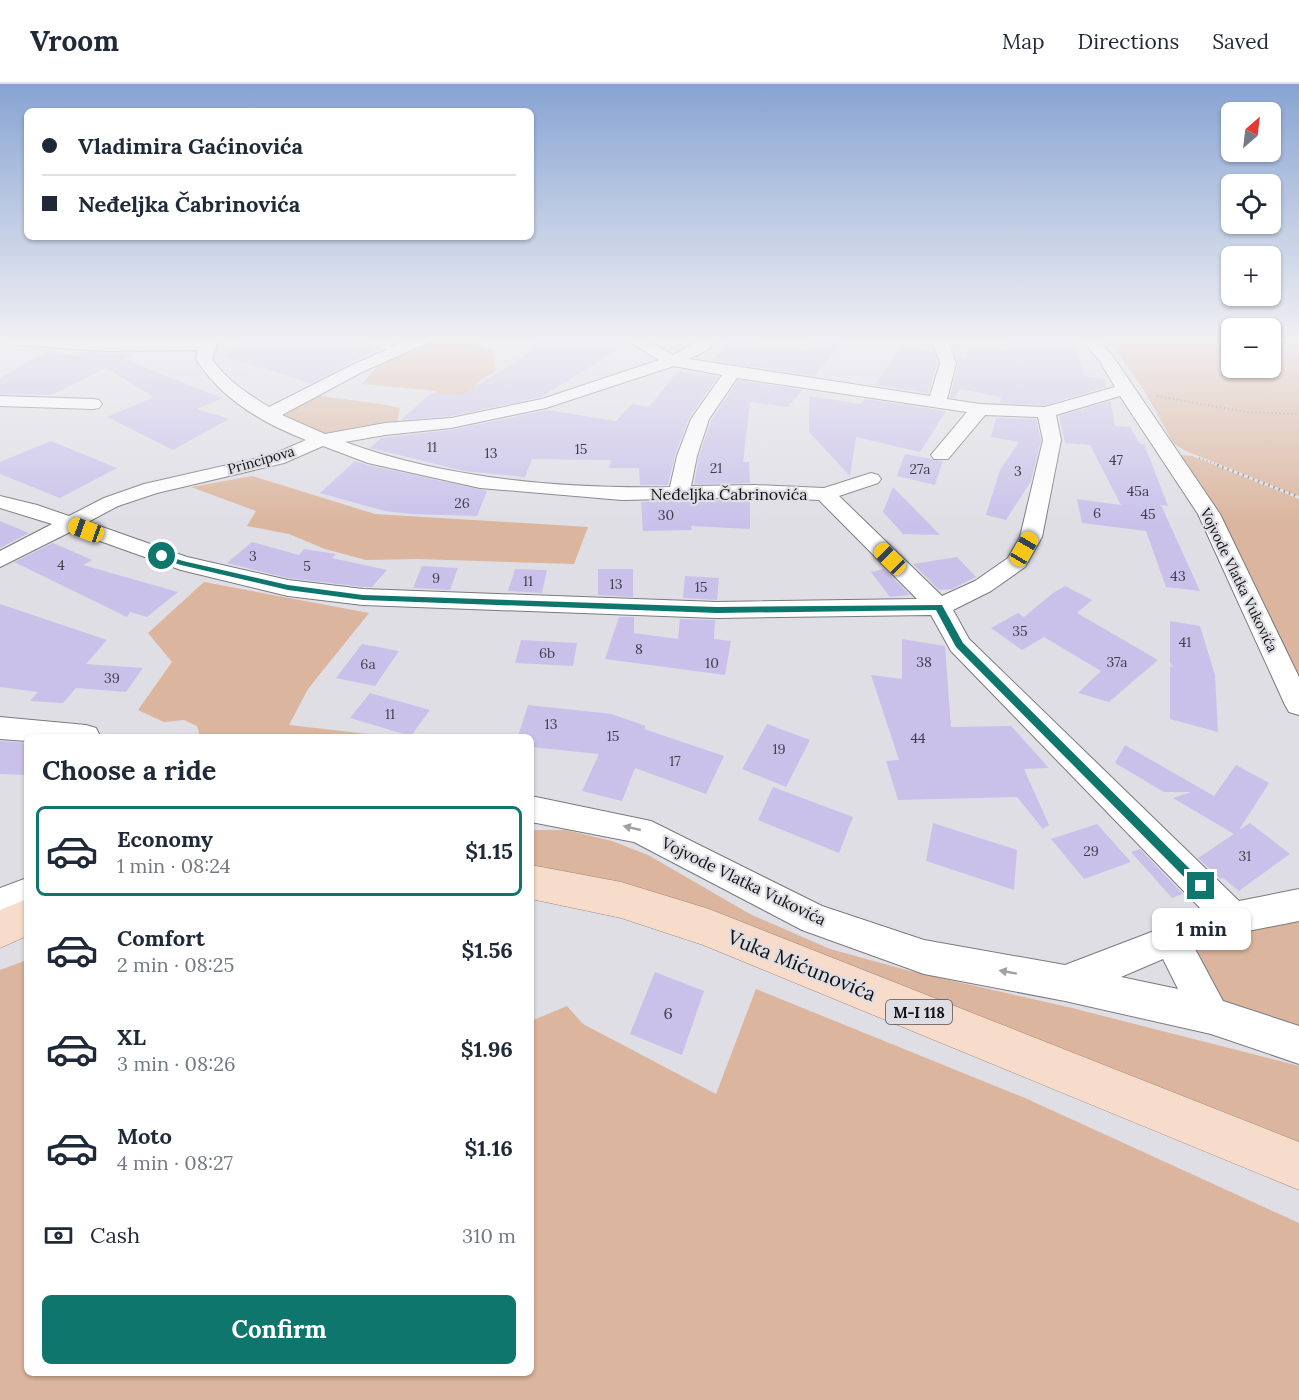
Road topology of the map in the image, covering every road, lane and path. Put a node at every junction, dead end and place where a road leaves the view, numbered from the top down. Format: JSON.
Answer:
{"nodes":[{"id":1,"x":246,"y":400,"type":"edge"},
{"id":2,"x":296,"y":400,"type":"edge"},
{"id":3,"x":557,"y":400,"type":"edge"},
{"id":4,"x":713,"y":400,"type":"edge"},
{"id":5,"x":920,"y":400,"type":"edge"},
{"id":6,"x":1082,"y":400,"type":"edge"},
{"id":7,"x":1132,"y":400,"type":"edge"},
{"id":8,"x":1183,"y":400,"type":"edge"},
{"id":9,"x":0,"y":401,"type":"edge"},
{"id":10,"x":937,"y":403,"type":"joint"},
{"id":11,"x":93,"y":404,"type":"dead end"},
{"id":12,"x":980,"y":409,"type":"junction"},
{"id":13,"x":1046,"y":412,"type":"junction"},
{"id":14,"x":1299,"y":414,"type":"edge"},
{"id":15,"x":268,"y":415,"type":"junction"},
{"id":16,"x":322,"y":440,"type":"junction"},
{"id":17,"x":1160,"y":442,"type":"junction"},
{"id":18,"x":941,"y":455,"type":"dead end"},
{"id":19,"x":871,"y":478,"type":"dead end"},
{"id":20,"x":679,"y":493,"type":"junction"},
{"id":21,"x":825,"y":494,"type":"junction"},
{"id":22,"x":1299,"y":497,"type":"edge"},
{"id":23,"x":0,"y":502,"type":"edge"},
{"id":24,"x":67,"y":523,"type":"junction"},
{"id":25,"x":0,"y":560,"type":"edge"},
{"id":26,"x":939,"y":607,"type":"junction"},
{"id":27,"x":1299,"y":705,"type":"edge"},
{"id":28,"x":0,"y":728,"type":"edge"},
{"id":29,"x":64,"y":734,"type":"edge"},
{"id":30,"x":534,"y":810,"type":"edge"},
{"id":31,"x":534,"y":883,"type":"edge"},
{"id":32,"x":24,"y":894,"type":"edge"},
{"id":33,"x":0,"y":903,"type":"edge"},
{"id":34,"x":1299,"y":905,"type":"edge"},
{"id":35,"x":24,"y":918,"type":"edge"},
{"id":36,"x":1233,"y":918,"type":"junction"},
{"id":37,"x":0,"y":929,"type":"edge"},
{"id":38,"x":1171,"y":939,"type":"junction"},
{"id":39,"x":1065,"y":982,"type":"junction"},
{"id":40,"x":1211,"y":1015,"type":"junction"},
{"id":41,"x":1299,"y":1045,"type":"edge"},
{"id":42,"x":1299,"y":1166,"type":"edge"}],
"edges":[{"from":1,"to":15,"type":"street","name":"Neđeljka Čabrinovića"},
{"from":2,"to":15,"type":"street"},
{"from":3,"to":16,"type":"street","name":"Principova"},
{"from":4,"to":20,"type":"street"},
{"from":5,"to":10,"type":"street"},
{"from":6,"to":13,"type":"street"},
{"from":7,"to":17,"type":"street","name":"Vojvode Vlatka Vukovića"},
{"from":8,"to":14,"type":"path"},
{"from":9,"to":11,"type":"street"},
{"from":10,"to":12,"type":"street"},
{"from":12,"to":13,"type":"street"},
{"from":12,"to":18,"type":"street"},
{"from":13,"to":26,"type":"street"},
{"from":15,"to":16,"type":"street","name":"Neđeljka Čabrinovića"},
{"from":16,"to":20,"type":"street","name":"Neđeljka Čabrinovića"},
{"from":16,"to":24,"type":"street","name":"Principova"},
{"from":17,"to":22,"type":"path"},
{"from":17,"to":27,"type":"street","name":"Vojvode Vlatka Vukovića"},
{"from":19,"to":21,"type":"street"},
{"from":20,"to":21,"type":"street","name":"Neđeljka Čabrinovića"},
{"from":21,"to":26,"type":"street","name":"Neđeljka Čabrinovića"},
{"from":23,"to":24,"type":"street"},
{"from":24,"to":25,"type":"street","name":"Principova"},
{"from":24,"to":26,"type":"street"},
{"from":26,"to":36,"type":"street","name":"Neđeljka Čabrinovića"},
{"from":28,"to":29,"type":"street"},
{"from":39,"to":30,"type":"street","name":"Vojvode Vlatka Vukovića","one_way":true},
{"from":31,"to":42,"type":"main road","name":"Vuka Mićunovića","number":"M-I 118"},
{"from":32,"to":33,"type":"street"},
{"from":34,"to":36,"type":"street"},
{"from":35,"to":37,"type":"main road"},
{"from":36,"to":38,"type":"street"},
{"from":38,"to":39,"type":"street"},
{"from":38,"to":40,"type":"street"},
{"from":39,"to":40,"type":"street","name":"Vojvode Vlatka Vukovića"},
{"from":40,"to":41,"type":"street","name":"Vojvode Vlatka Vukovića"}]}
